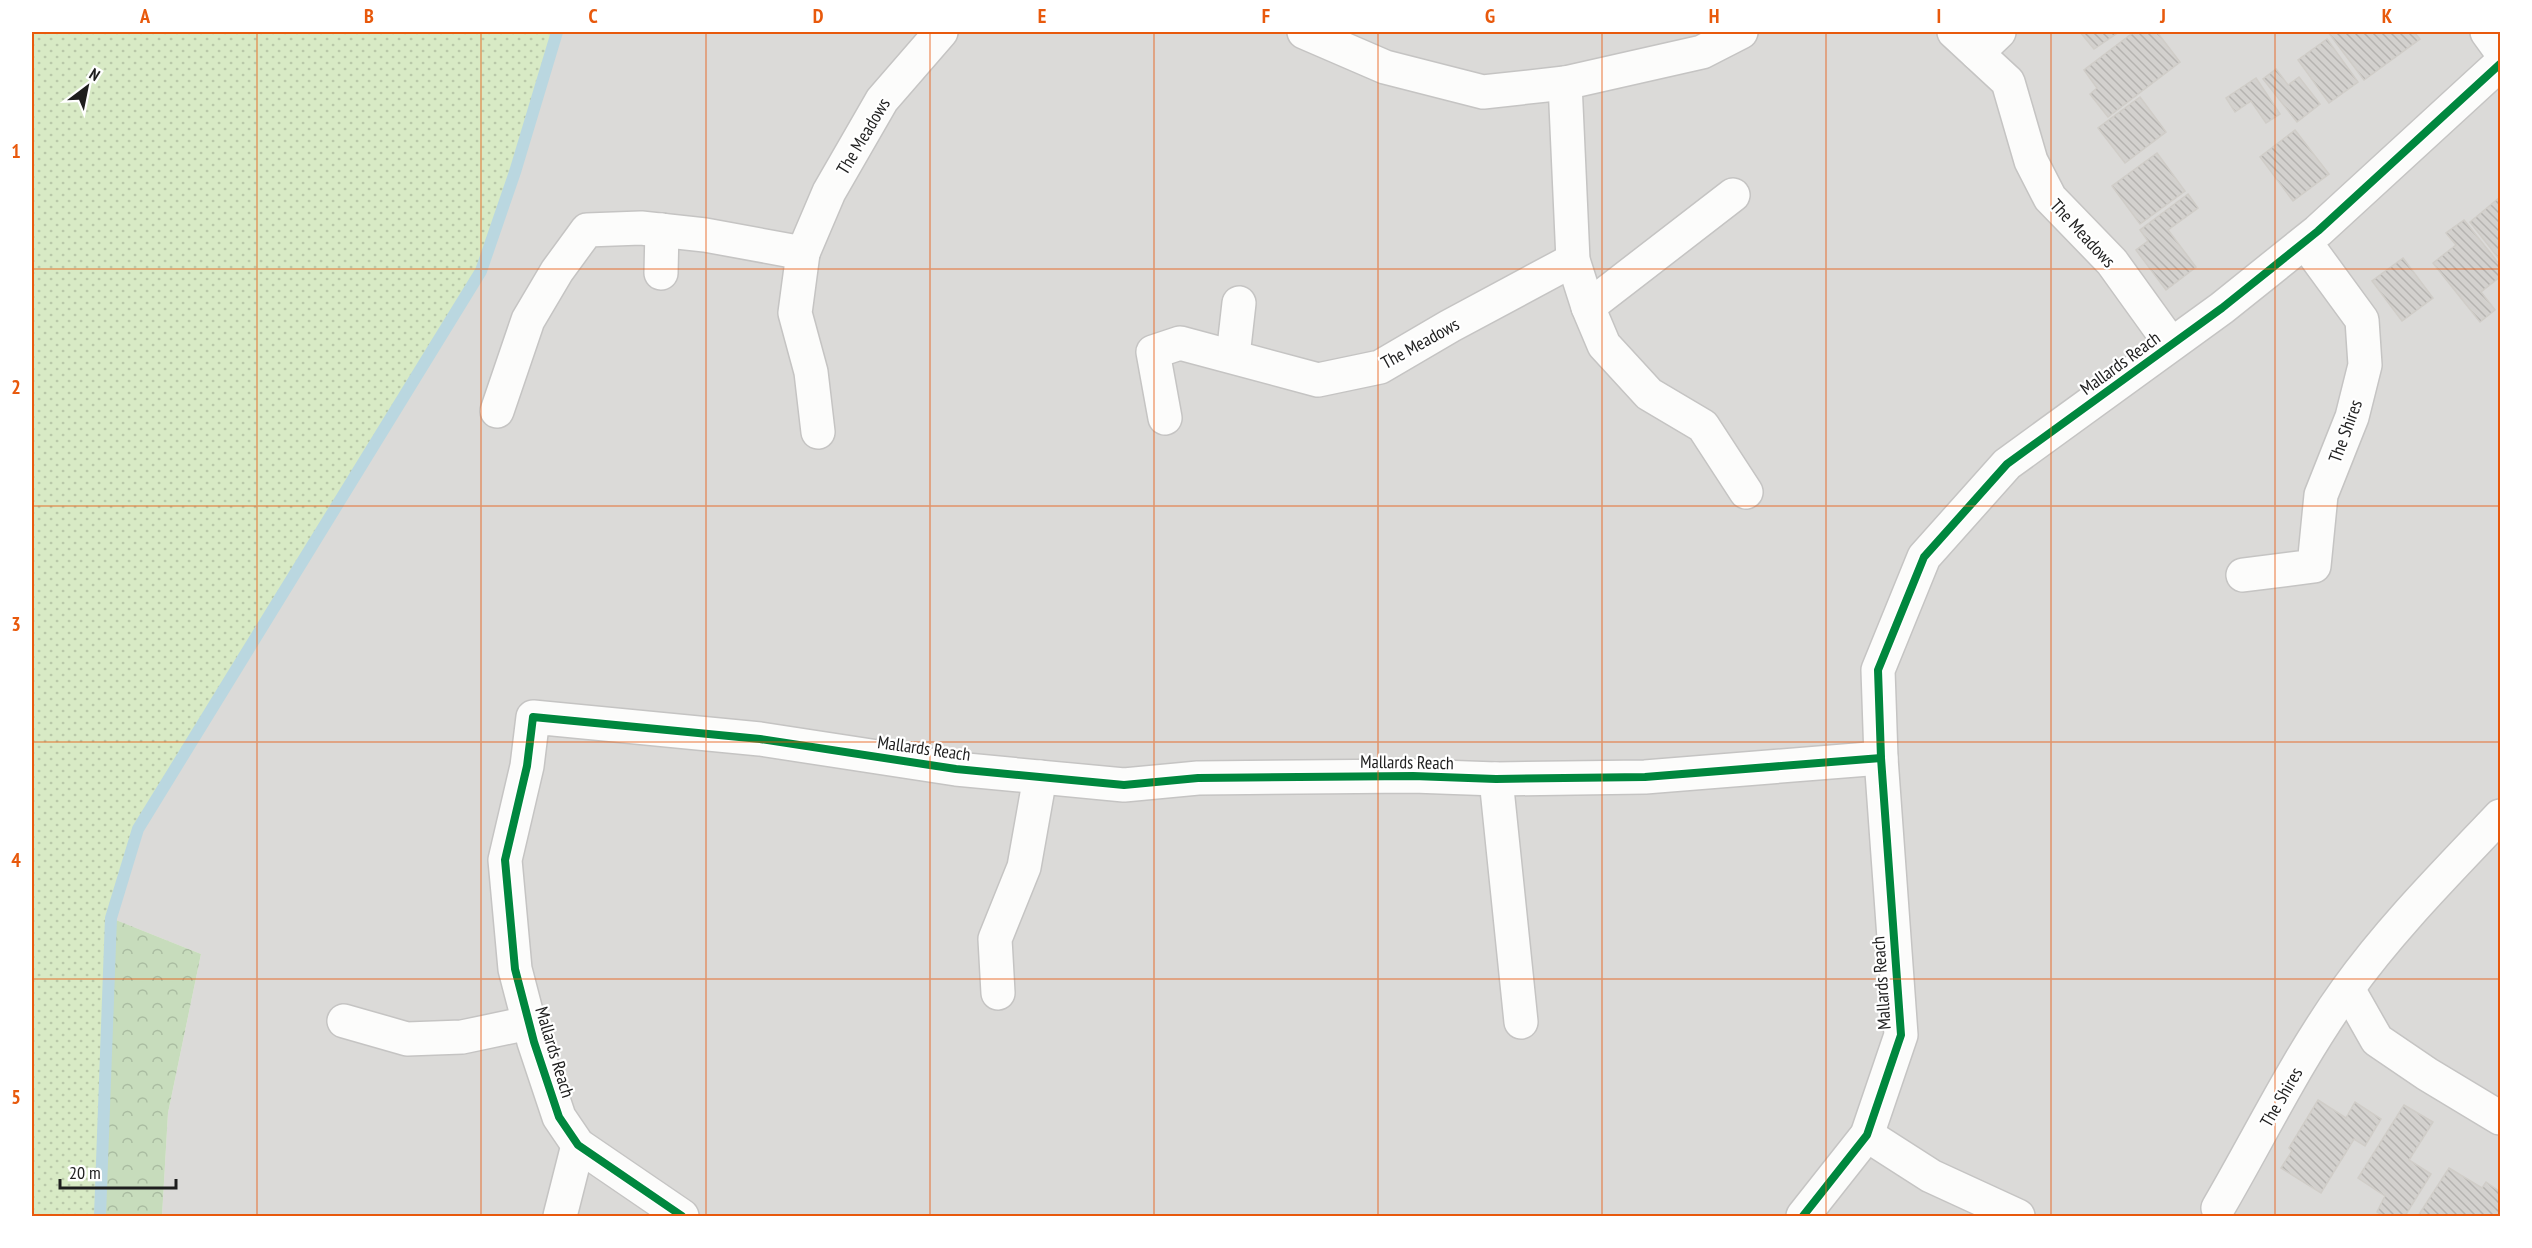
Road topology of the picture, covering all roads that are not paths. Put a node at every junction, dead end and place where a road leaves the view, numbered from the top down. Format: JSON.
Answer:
{"nodes":[{"id":1,"x":941,"y":32,"type":"edge"},
{"id":2,"x":1304,"y":32,"type":"edge"},
{"id":3,"x":1741,"y":32,"type":"edge"},
{"id":4,"x":1954,"y":32,"type":"edge"},
{"id":5,"x":2487,"y":32,"type":"edge"},
{"id":6,"x":1988,"y":42,"type":"edge"},
{"id":7,"x":2500,"y":50,"type":"edge"},
{"id":8,"x":2500,"y":64,"type":"edge"},
{"id":9,"x":1565,"y":83,"type":"junction"},
{"id":10,"x":1733,"y":195,"type":"dead end"},
{"id":11,"x":662,"y":230,"type":"junction"},
{"id":12,"x":2305,"y":242,"type":"junction"},
{"id":13,"x":803,"y":253,"type":"junction"},
{"id":14,"x":1573,"y":260,"type":"junction"},
{"id":15,"x":661,"y":273,"type":"dead end"},
{"id":16,"x":1239,"y":303,"type":"dead end"},
{"id":17,"x":1588,"y":307,"type":"junction"},
{"id":18,"x":2171,"y":344,"type":"junction"},
{"id":19,"x":1233,"y":356,"type":"junction"},
{"id":20,"x":496,"y":411,"type":"dead end"},
{"id":21,"x":1166,"y":418,"type":"dead end"},
{"id":22,"x":818,"y":432,"type":"dead end"},
{"id":23,"x":1746,"y":492,"type":"dead end"},
{"id":24,"x":2242,"y":575,"type":"dead end"},
{"id":25,"x":1881,"y":758,"type":"junction"},
{"id":26,"x":1040,"y":777,"type":"junction"},
{"id":27,"x":1496,"y":779,"type":"junction"},
{"id":28,"x":2500,"y":816,"type":"edge"},
{"id":29,"x":2348,"y":989,"type":"junction"},
{"id":30,"x":998,"y":993,"type":"dead end"},
{"id":31,"x":344,"y":1021,"type":"dead end"},
{"id":32,"x":1521,"y":1022,"type":"dead end"},
{"id":33,"x":529,"y":1023,"type":"junction"},
{"id":34,"x":2500,"y":1118,"type":"edge"},
{"id":35,"x":1867,"y":1135,"type":"junction"},
{"id":36,"x":578,"y":1145,"type":"junction"},
{"id":37,"x":2218,"y":1208,"type":"dead end"},
{"id":38,"x":560,"y":1216,"type":"edge"},
{"id":39,"x":682,"y":1216,"type":"edge"},
{"id":40,"x":1803,"y":1216,"type":"edge"},
{"id":41,"x":2018,"y":1216,"type":"edge"}],
"edges":[{"from":1,"to":13,"type":"street","name":"The Meadows"},
{"from":2,"to":9,"type":"street"},
{"from":3,"to":9,"type":"street"},
{"from":4,"to":6,"type":"street","name":"The Meadows"},
{"from":5,"to":7,"type":"street"},
{"from":6,"to":18,"type":"street","name":"The Meadows"},
{"from":8,"to":12,"type":"street","name":"Mallards Reach"},
{"from":9,"to":14,"type":"street"},
{"from":10,"to":17,"type":"street"},
{"from":11,"to":13,"type":"street"},
{"from":11,"to":15,"type":"street"},
{"from":11,"to":20,"type":"street"},
{"from":12,"to":18,"type":"street","name":"Mallards Reach"},
{"from":12,"to":24,"type":"street","name":"The Shires"},
{"from":13,"to":22,"type":"street","name":"The Meadows"},
{"from":14,"to":17,"type":"street"},
{"from":14,"to":19,"type":"street","name":"The Meadows"},
{"from":16,"to":19,"type":"street"},
{"from":17,"to":23,"type":"street"},
{"from":18,"to":25,"type":"street","name":"Mallards Reach"},
{"from":19,"to":21,"type":"street","name":"The Meadows"},
{"from":25,"to":27,"type":"street","name":"Mallards Reach"},
{"from":25,"to":35,"type":"street","name":"Mallards Reach"},
{"from":26,"to":27,"type":"street","name":"Mallards Reach"},
{"from":26,"to":30,"type":"street"},
{"from":26,"to":33,"type":"street","name":"Mallards Reach"},
{"from":27,"to":32,"type":"street"},
{"from":28,"to":29,"type":"street","name":"The Shires"},
{"from":29,"to":34,"type":"street"},
{"from":29,"to":37,"type":"street","name":"The Shires"},
{"from":31,"to":33,"type":"street"},
{"from":33,"to":36,"type":"street","name":"Mallards Reach"},
{"from":35,"to":40,"type":"street","name":"Mallards Reach"},
{"from":35,"to":41,"type":"street"},
{"from":36,"to":38,"type":"street"},
{"from":36,"to":39,"type":"street","name":"Mallards Reach"}]}
